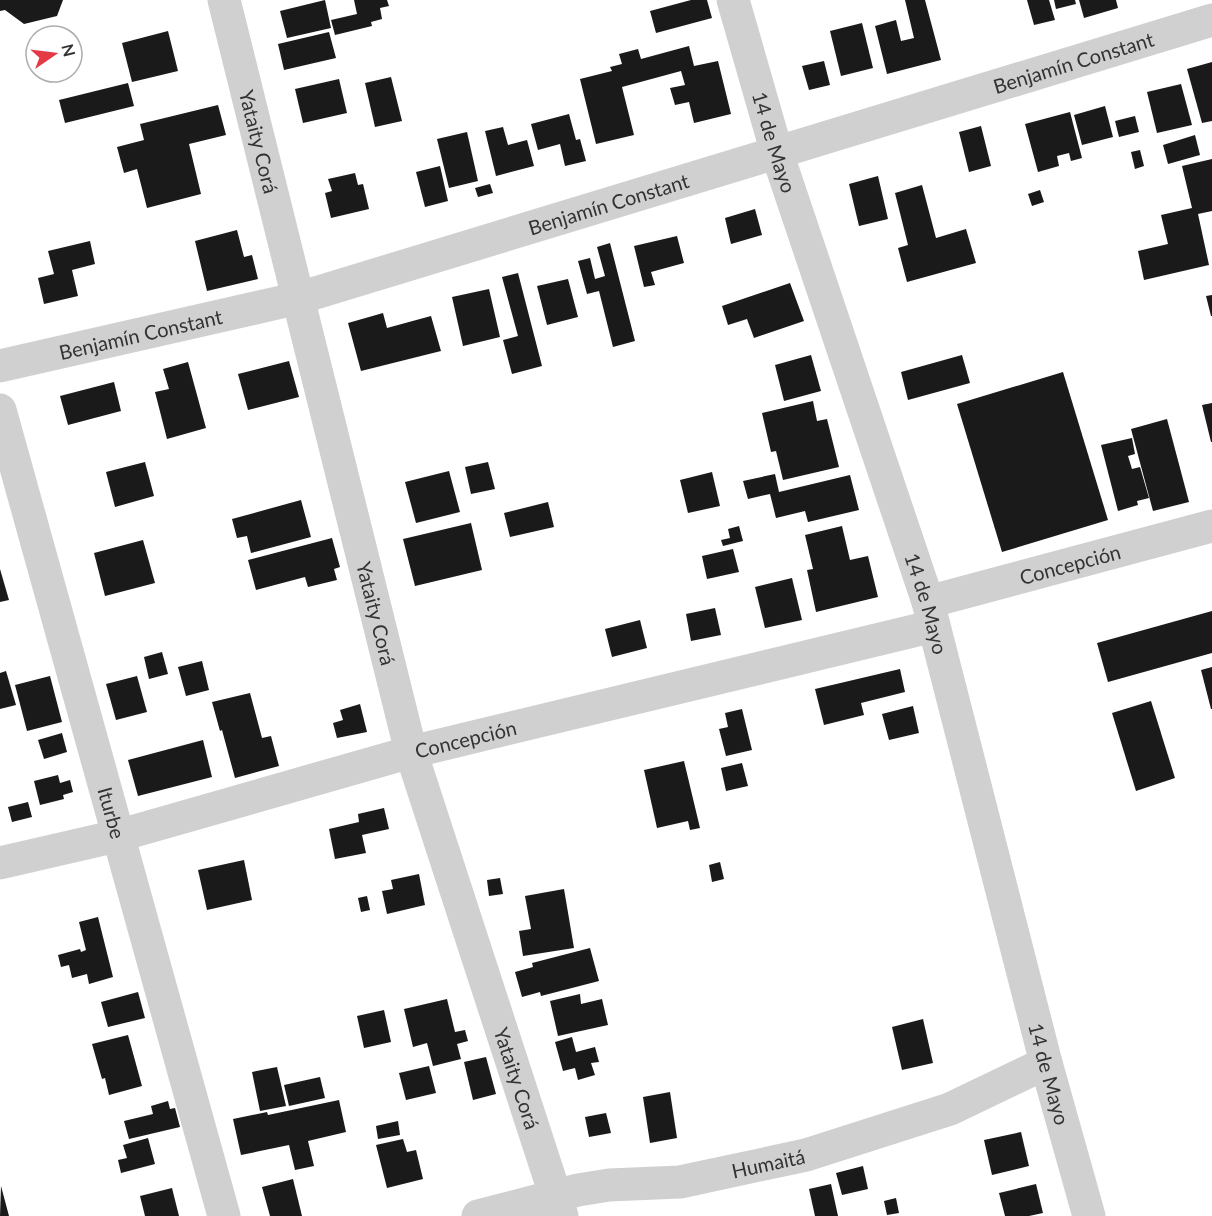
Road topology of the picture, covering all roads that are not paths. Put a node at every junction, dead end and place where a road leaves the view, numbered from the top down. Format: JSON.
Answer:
{"nodes":[{"id":1,"x":224,"y":0,"type":"edge"},
{"id":2,"x":733,"y":0,"type":"edge"},
{"id":3,"x":1212,"y":20,"type":"edge"},
{"id":4,"x":777,"y":153,"type":"junction"},
{"id":5,"x":299,"y":298,"type":"junction"},
{"id":6,"x":0,"y":366,"type":"edge"},
{"id":7,"x":0,"y":410,"type":"edge"},
{"id":8,"x":1212,"y":526,"type":"edge"},
{"id":9,"x":931,"y":614,"type":"junction"},
{"id":10,"x":411,"y":752,"type":"junction"},
{"id":11,"x":117,"y":836,"type":"junction"},
{"id":12,"x":0,"y":863,"type":"edge"},
{"id":13,"x":1046,"y":1063,"type":"junction"},
{"id":14,"x":559,"y":1206,"type":"edge"},
{"id":15,"x":224,"y":1216,"type":"edge"},
{"id":16,"x":478,"y":1216,"type":"edge"},
{"id":17,"x":1089,"y":1216,"type":"edge"}],
"edges":[{"from":1,"to":5,"type":"street","name":"Yataity Corá"},
{"from":2,"to":4,"type":"street","name":"14 de Mayo"},
{"from":3,"to":4,"type":"street","name":"Benjamín Constant"},
{"from":4,"to":5,"type":"street","name":"Benjamín Constant"},
{"from":4,"to":9,"type":"street","name":"14 de Mayo"},
{"from":5,"to":6,"type":"street","name":"Benjamín Constant"},
{"from":5,"to":10,"type":"street","name":"Yataity Corá"},
{"from":7,"to":11,"type":"street","name":"Iturbe"},
{"from":8,"to":9,"type":"street","name":"Concepción"},
{"from":9,"to":10,"type":"street","name":"Concepción"},
{"from":9,"to":13,"type":"street","name":"14 de Mayo"},
{"from":10,"to":11,"type":"street","name":"Concepción"},
{"from":10,"to":14,"type":"street","name":"Yataity Corá"},
{"from":11,"to":12,"type":"street","name":"Concepción"},
{"from":11,"to":15,"type":"street","name":"Iturbe"},
{"from":13,"to":14,"type":"street","name":"Humaitá"},
{"from":13,"to":17,"type":"street","name":"14 de Mayo"},
{"from":14,"to":16,"type":"street","name":"Humaitá"}]}
